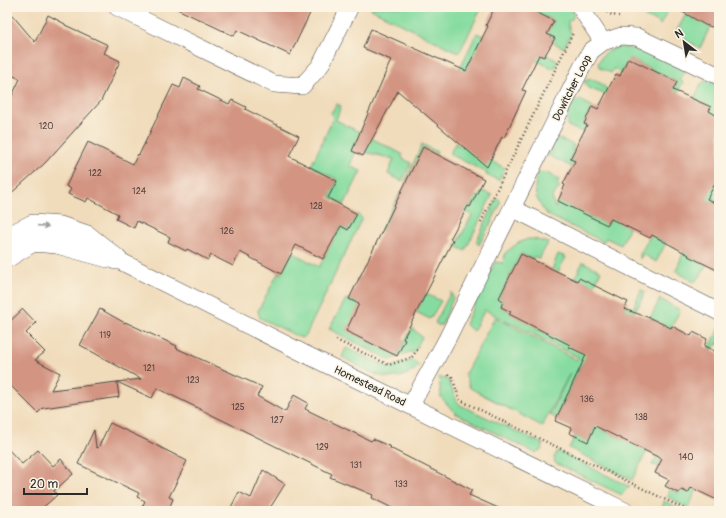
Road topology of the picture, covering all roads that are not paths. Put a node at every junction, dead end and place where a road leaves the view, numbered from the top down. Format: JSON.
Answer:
{"nodes":[{"id":1,"x":117,"y":7,"type":"edge"},
{"id":2,"x":350,"y":7,"type":"edge"},
{"id":3,"x":580,"y":7,"type":"edge"},
{"id":4,"x":603,"y":42,"type":"junction"},
{"id":5,"x":719,"y":76,"type":"edge"},
{"id":6,"x":512,"y":208,"type":"junction"},
{"id":7,"x":7,"y":238,"type":"edge"},
{"id":8,"x":7,"y":257,"type":"edge"},
{"id":9,"x":116,"y":259,"type":"junction"},
{"id":10,"x":719,"y":312,"type":"edge"},
{"id":11,"x":411,"y":405,"type":"junction"},
{"id":12,"x":625,"y":511,"type":"edge"}],
"edges":[{"from":1,"to":2,"type":"street"},
{"from":3,"to":4,"type":"street"},
{"from":4,"to":5,"type":"street","name":"Dowitcher Loop"},
{"from":4,"to":6,"type":"street","name":"Dowitcher Loop"},
{"from":6,"to":10,"type":"street"},
{"from":6,"to":11,"type":"street","name":"Dowitcher Loop"},
{"from":7,"to":9,"type":"street","name":"Homestead Road","one_way":true},
{"from":8,"to":9,"type":"street","name":"Homestead Road"},
{"from":9,"to":11,"type":"street","name":"Homestead Road"},
{"from":11,"to":12,"type":"street","name":"Homestead Road"}]}
